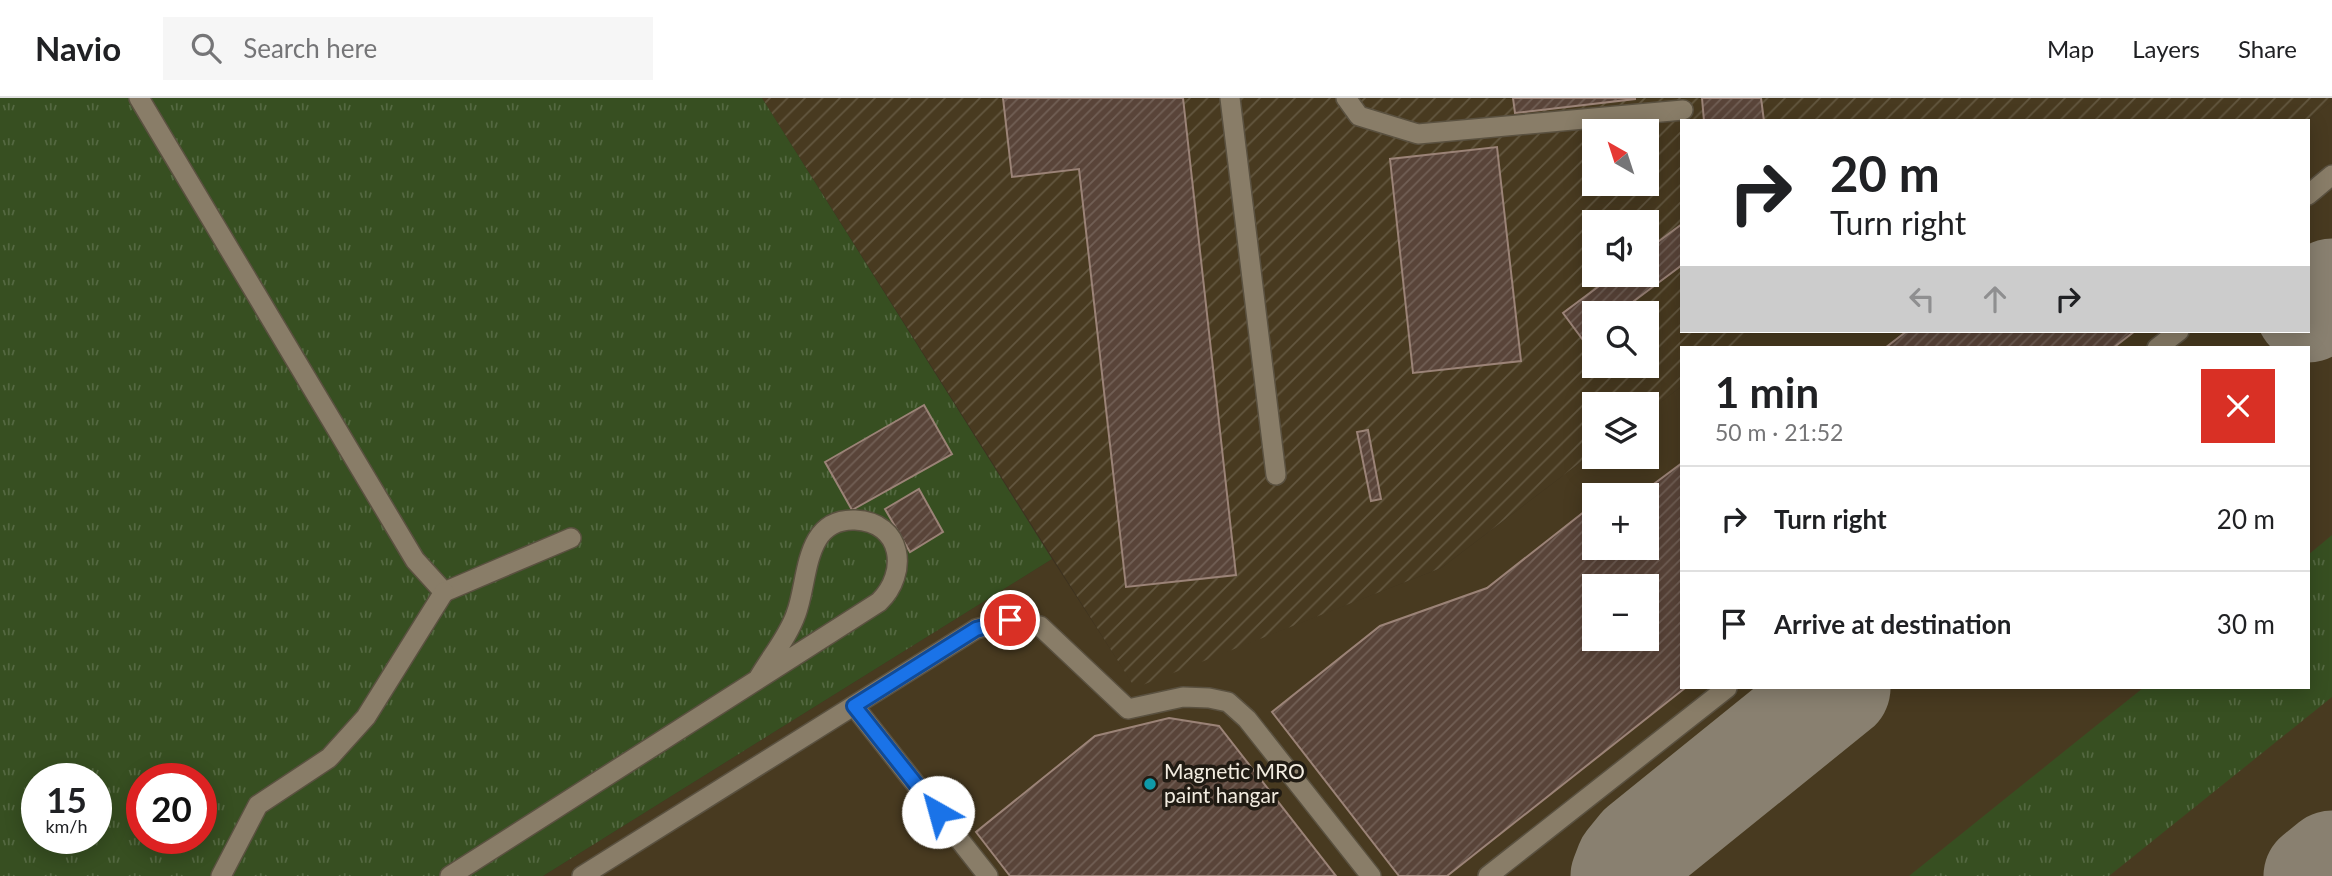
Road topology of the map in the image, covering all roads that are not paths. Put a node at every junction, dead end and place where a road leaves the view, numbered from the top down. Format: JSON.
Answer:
{"nodes":[{"id":1,"x":139,"y":98,"type":"edge"},
{"id":2,"x":1230,"y":98,"type":"edge"},
{"id":3,"x":1346,"y":98,"type":"edge"},
{"id":4,"x":1683,"y":110,"type":"dead end"},
{"id":5,"x":2332,"y":175,"type":"edge"},
{"id":6,"x":2310,"y":193,"type":"edge"},
{"id":7,"x":2176,"y":333,"type":"edge"},
{"id":8,"x":2160,"y":346,"type":"edge"},
{"id":9,"x":1276,"y":475,"type":"dead end"},
{"id":10,"x":571,"y":538,"type":"dead end"},
{"id":11,"x":444,"y":592,"type":"junction"},
{"id":12,"x":758,"y":679,"type":"junction"},
{"id":13,"x":1726,"y":689,"type":"edge"},
{"id":14,"x":854,"y":706,"type":"junction"},
{"id":15,"x":221,"y":876,"type":"edge"},
{"id":16,"x":450,"y":876,"type":"edge"},
{"id":17,"x":582,"y":876,"type":"edge"},
{"id":18,"x":988,"y":876,"type":"edge"},
{"id":19,"x":1371,"y":876,"type":"edge"},
{"id":20,"x":1488,"y":876,"type":"edge"}],
"edges":[{"from":1,"to":11,"type":"lane"},
{"from":2,"to":9,"type":"lane"},
{"from":3,"to":4,"type":"lane"},
{"from":5,"to":6,"type":"lane"},
{"from":7,"to":8,"type":"lane"},
{"from":10,"to":11,"type":"lane"},
{"from":11,"to":15,"type":"lane"},
{"from":12,"to":12,"type":"lane"},
{"from":12,"to":16,"type":"lane"},
{"from":13,"to":20,"type":"lane"},
{"from":14,"to":17,"type":"lane"},
{"from":14,"to":18,"type":"lane"},
{"from":14,"to":19,"type":"lane"}]}
